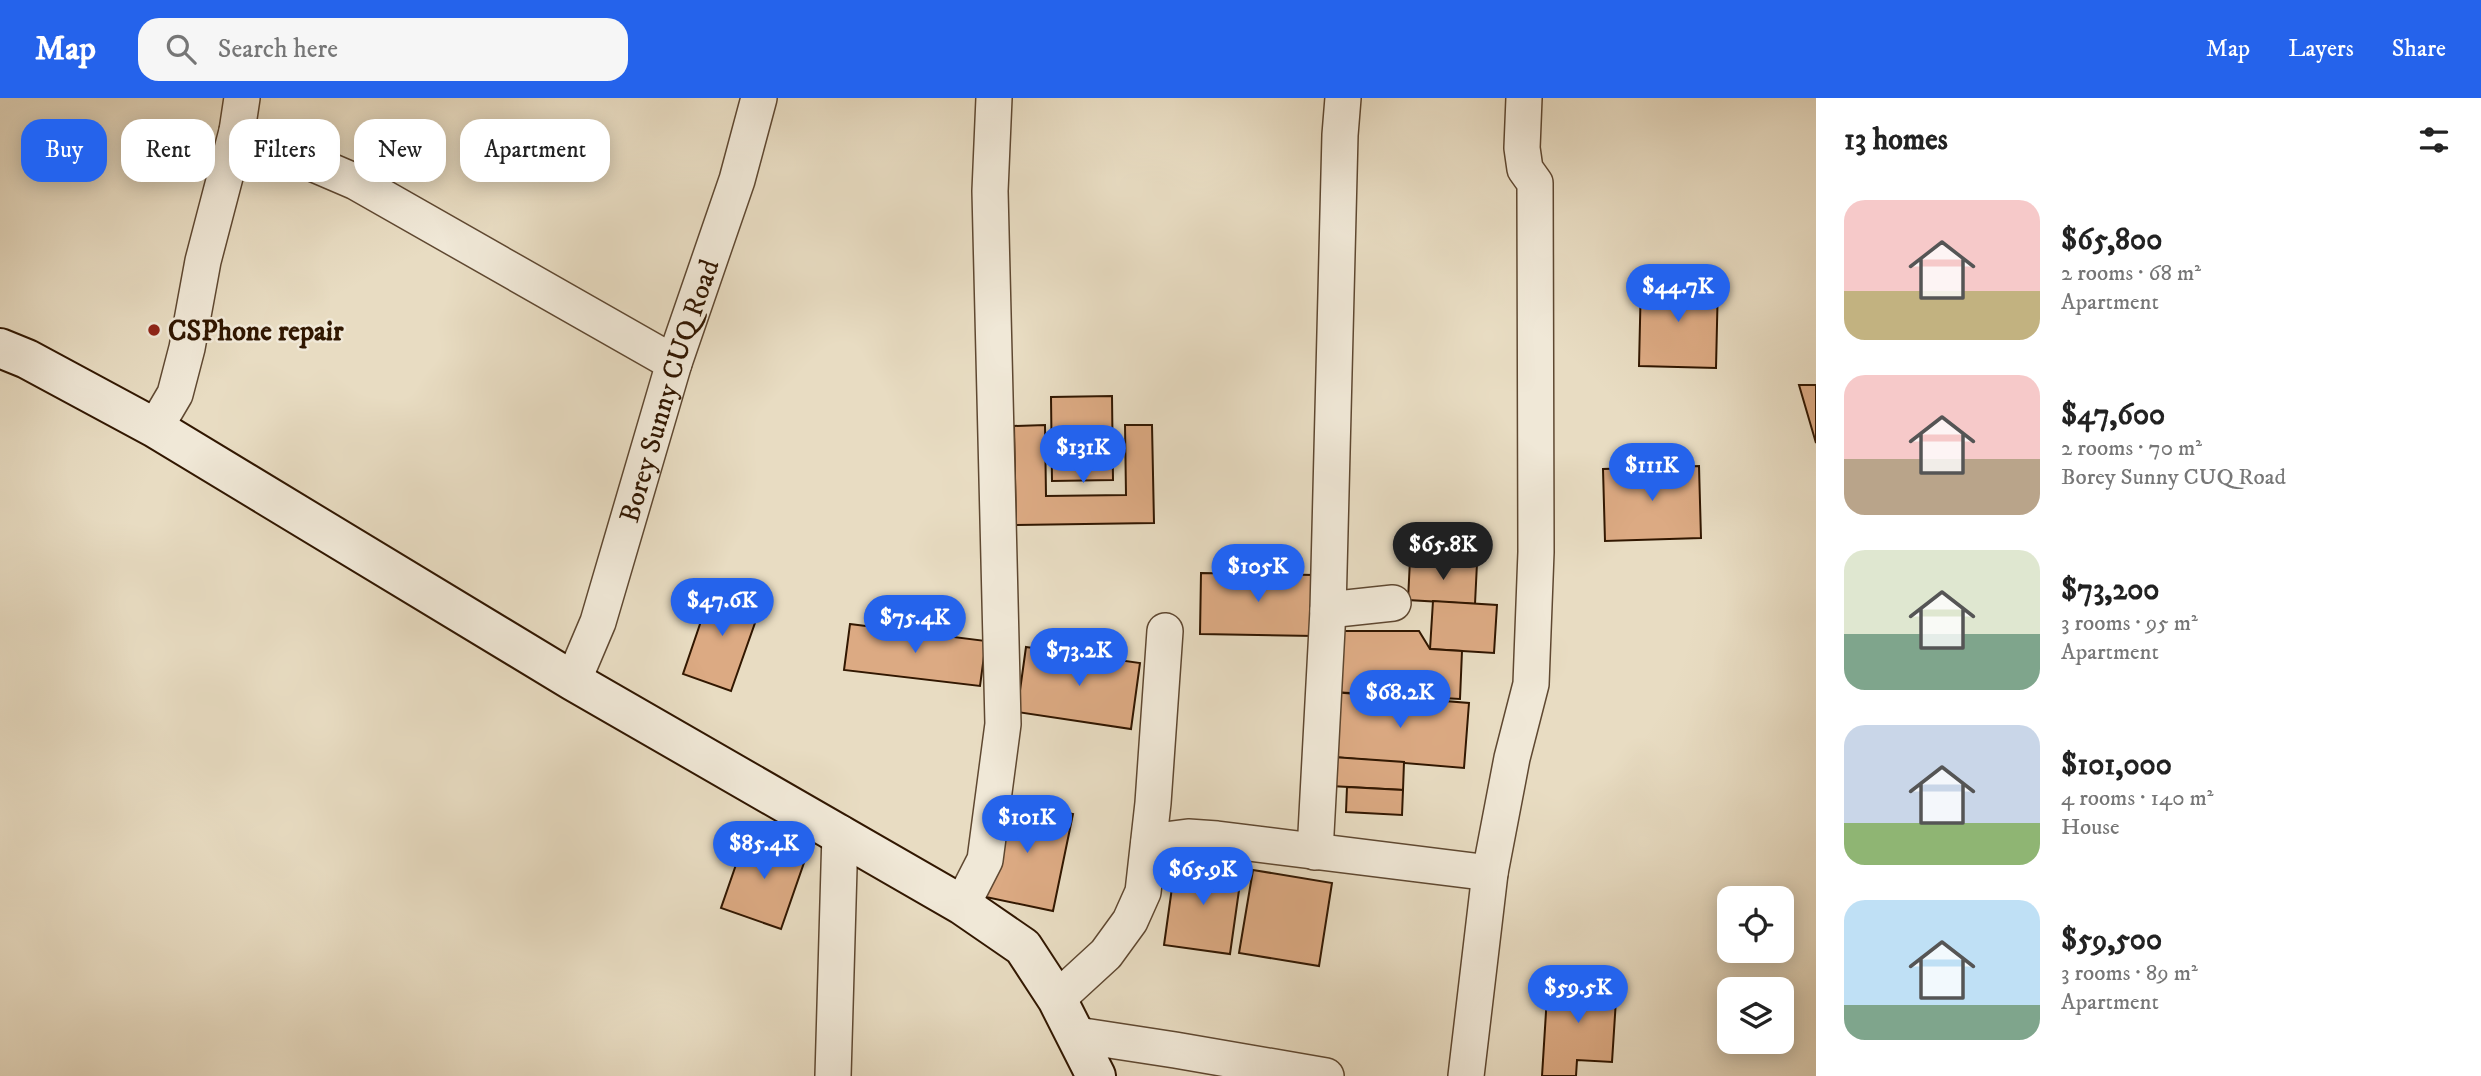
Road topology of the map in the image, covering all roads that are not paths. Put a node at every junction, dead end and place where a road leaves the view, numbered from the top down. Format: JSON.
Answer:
{"nodes":[{"id":1,"x":759,"y":98,"type":"edge"},
{"id":2,"x":994,"y":98,"type":"edge"},
{"id":3,"x":1343,"y":98,"type":"edge"},
{"id":4,"x":1524,"y":98,"type":"edge"},
{"id":5,"x":239,"y":115,"type":"edge"},
{"id":6,"x":0,"y":348,"type":"edge"},
{"id":7,"x":674,"y":363,"type":"junction"},
{"id":8,"x":155,"y":428,"type":"junction"},
{"id":9,"x":1393,"y":603,"type":"dead end"},
{"id":10,"x":1328,"y":610,"type":"junction"},
{"id":11,"x":1165,"y":632,"type":"dead end"},
{"id":12,"x":573,"y":681,"type":"junction"},
{"id":13,"x":839,"y":833,"type":"junction"},
{"id":14,"x":1149,"y":842,"type":"junction"},
{"id":15,"x":1315,"y":852,"type":"junction"},
{"id":16,"x":1490,"y":873,"type":"junction"},
{"id":17,"x":962,"y":905,"type":"junction"},
{"id":18,"x":1057,"y":999,"type":"junction"},
{"id":19,"x":1077,"y":1035,"type":"junction"},
{"id":20,"x":833,"y":1076,"type":"edge"},
{"id":21,"x":1096,"y":1076,"type":"edge"},
{"id":22,"x":1326,"y":1076,"type":"edge"},
{"id":23,"x":1466,"y":1076,"type":"edge"}],
"edges":[{"from":1,"to":7,"type":"street","name":"Borey Sunny CUQ Road"},
{"from":2,"to":17,"type":"street"},
{"from":3,"to":10,"type":"street"},
{"from":4,"to":16,"type":"street"},
{"from":5,"to":7,"type":"street"},
{"from":5,"to":8,"type":"street"},
{"from":6,"to":8,"type":"street"},
{"from":7,"to":12,"type":"street","name":"Borey Sunny CUQ Road"},
{"from":8,"to":12,"type":"street"},
{"from":9,"to":10,"type":"street"},
{"from":10,"to":15,"type":"street"},
{"from":11,"to":14,"type":"street"},
{"from":12,"to":13,"type":"street"},
{"from":13,"to":17,"type":"street"},
{"from":13,"to":20,"type":"street"},
{"from":14,"to":15,"type":"street"},
{"from":14,"to":18,"type":"street"},
{"from":15,"to":16,"type":"street"},
{"from":16,"to":23,"type":"street"},
{"from":17,"to":18,"type":"street"},
{"from":18,"to":19,"type":"street"},
{"from":19,"to":21,"type":"street"},
{"from":19,"to":22,"type":"street"}]}
